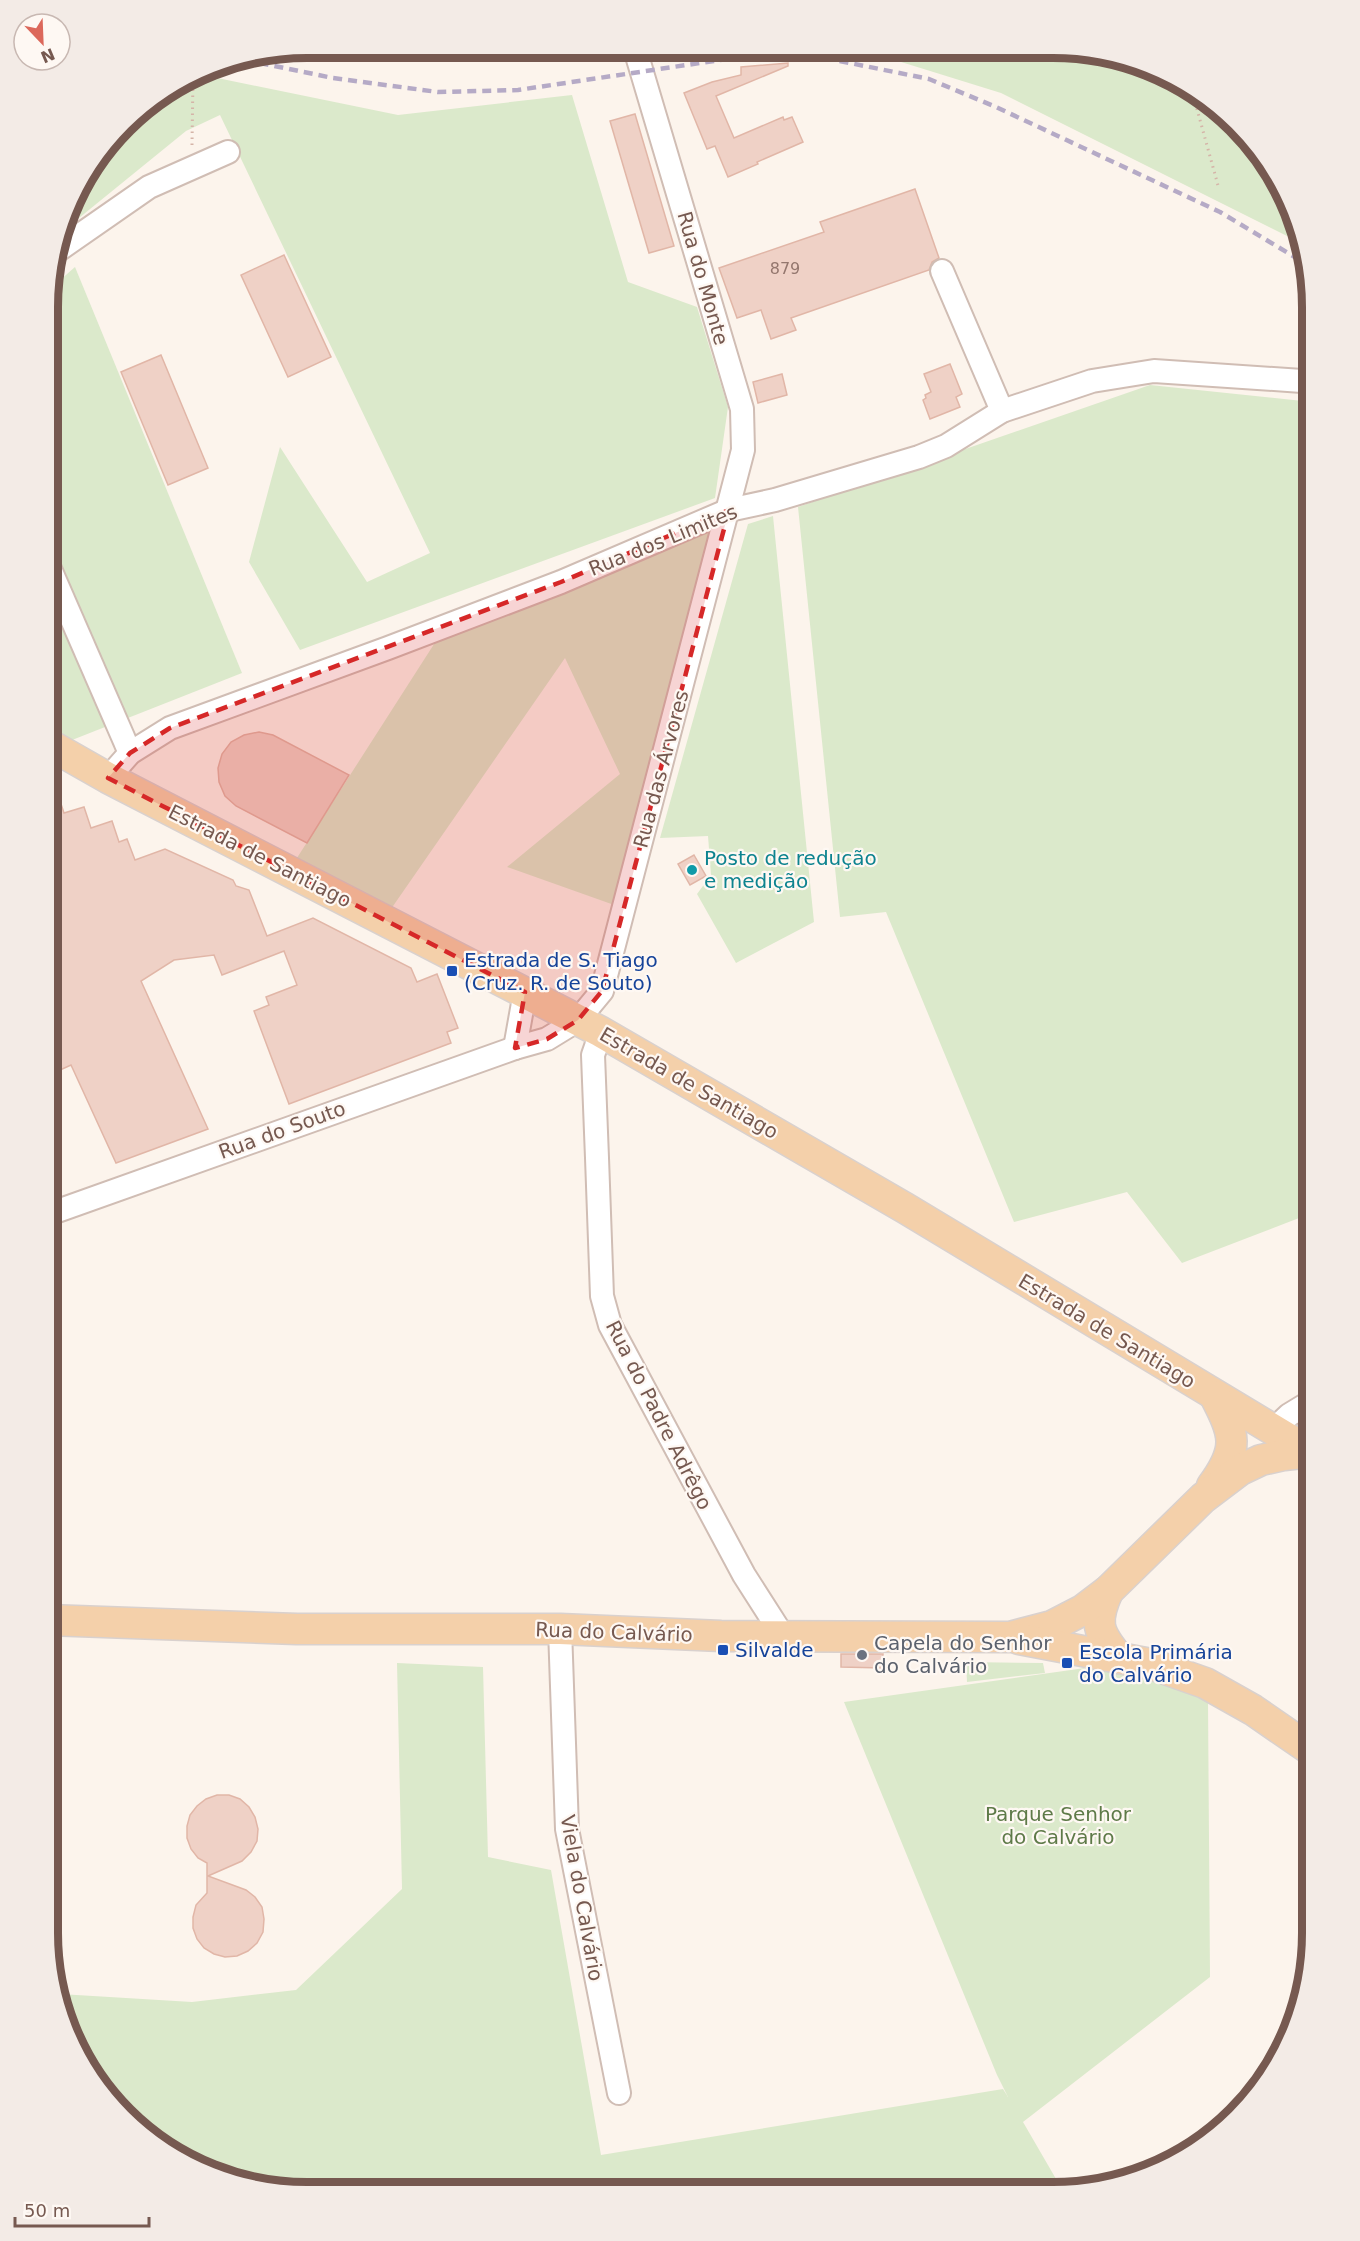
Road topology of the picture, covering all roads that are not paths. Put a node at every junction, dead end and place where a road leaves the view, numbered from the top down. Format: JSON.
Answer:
{"nodes":[{"id":1,"x":639,"y":58,"type":"edge"},
{"id":2,"x":228,"y":152,"type":"dead end"},
{"id":3,"x":67,"y":243,"type":"edge"},
{"id":4,"x":942,"y":271,"type":"dead end"},
{"id":5,"x":1302,"y":381,"type":"edge"},
{"id":6,"x":1002,"y":411,"type":"junction"},
{"id":7,"x":729,"y":510,"type":"junction"},
{"id":8,"x":58,"y":587,"type":"edge"},
{"id":9,"x":58,"y":753,"type":"edge"},
{"id":10,"x":130,"y":753,"type":"junction"},
{"id":11,"x":108,"y":778,"type":"junction"},
{"id":12,"x":525,"y":992,"type":"junction"},
{"id":13,"x":589,"y":1026,"type":"junction"},
{"id":14,"x":515,"y":1048,"type":"junction"},
{"id":15,"x":58,"y":1211,"type":"edge"},
{"id":16,"x":1215,"y":1396,"type":"junction"},
{"id":17,"x":1302,"y":1407,"type":"edge"},
{"id":18,"x":1273,"y":1430,"type":"junction"},
{"id":19,"x":1302,"y":1448,"type":"edge"},
{"id":20,"x":1302,"y":1454,"type":"edge"},
{"id":21,"x":1236,"y":1459,"type":"junction"},
{"id":22,"x":1108,"y":1590,"type":"junction"},
{"id":23,"x":58,"y":1620,"type":"edge"},
{"id":24,"x":560,"y":1629,"type":"junction"},
{"id":25,"x":783,"y":1636,"type":"junction"},
{"id":26,"x":1010,"y":1637,"type":"junction"},
{"id":27,"x":1119,"y":1658,"type":"junction"},
{"id":28,"x":1302,"y":1744,"type":"edge"},
{"id":29,"x":619,"y":2093,"type":"dead end"}],
"edges":[{"from":1,"to":7,"type":"street","name":"Rua do Monte"},
{"from":2,"to":3,"type":"street"},
{"from":4,"to":6,"type":"street"},
{"from":5,"to":6,"type":"street","name":"Rua dos Limites"},
{"from":6,"to":7,"type":"street","name":"Rua dos Limites"},
{"from":7,"to":10,"type":"street","name":"Rua dos Limites"},
{"from":7,"to":13,"type":"street","name":"Rua das Árvores"},
{"from":8,"to":10,"type":"street"},
{"from":9,"to":11,"type":"main road","name":"Estrada de Santiago"},
{"from":10,"to":11,"type":"street","name":"Rua dos Limites"},
{"from":11,"to":12,"type":"main road","name":"Estrada de Santiago"},
{"from":12,"to":13,"type":"main road","name":"Estrada de Santiago"},
{"from":12,"to":14,"type":"street"},
{"from":13,"to":14,"type":"street","name":"Rua do Souto"},
{"from":13,"to":16,"type":"main road","name":"Estrada de Santiago"},
{"from":13,"to":25,"type":"street","name":"Rua do Padre Adrêgo"},
{"from":14,"to":15,"type":"street","name":"Rua do Souto"},
{"from":16,"to":18,"type":"main road","name":"Estrada de Santiago"},
{"from":16,"to":21,"type":"main road"},
{"from":17,"to":18,"type":"street"},
{"from":18,"to":19,"type":"main road","name":"Estrada de Santiago"},
{"from":18,"to":21,"type":"main road","name":"Rua do Calvário"},
{"from":20,"to":21,"type":"main road"},
{"from":21,"to":22,"type":"main road","name":"Rua do Calvário"},
{"from":22,"to":26,"type":"main road","name":"Rua do Calvário"},
{"from":22,"to":27,"type":"main road"},
{"from":23,"to":24,"type":"main road","name":"Rua do Calvário"},
{"from":24,"to":25,"type":"main road","name":"Rua do Calvário"},
{"from":24,"to":29,"type":"street","name":"Viela do Calvário"},
{"from":25,"to":26,"type":"main road","name":"Rua do Calvário"},
{"from":26,"to":27,"type":"main road"},
{"from":27,"to":28,"type":"main road"}]}
